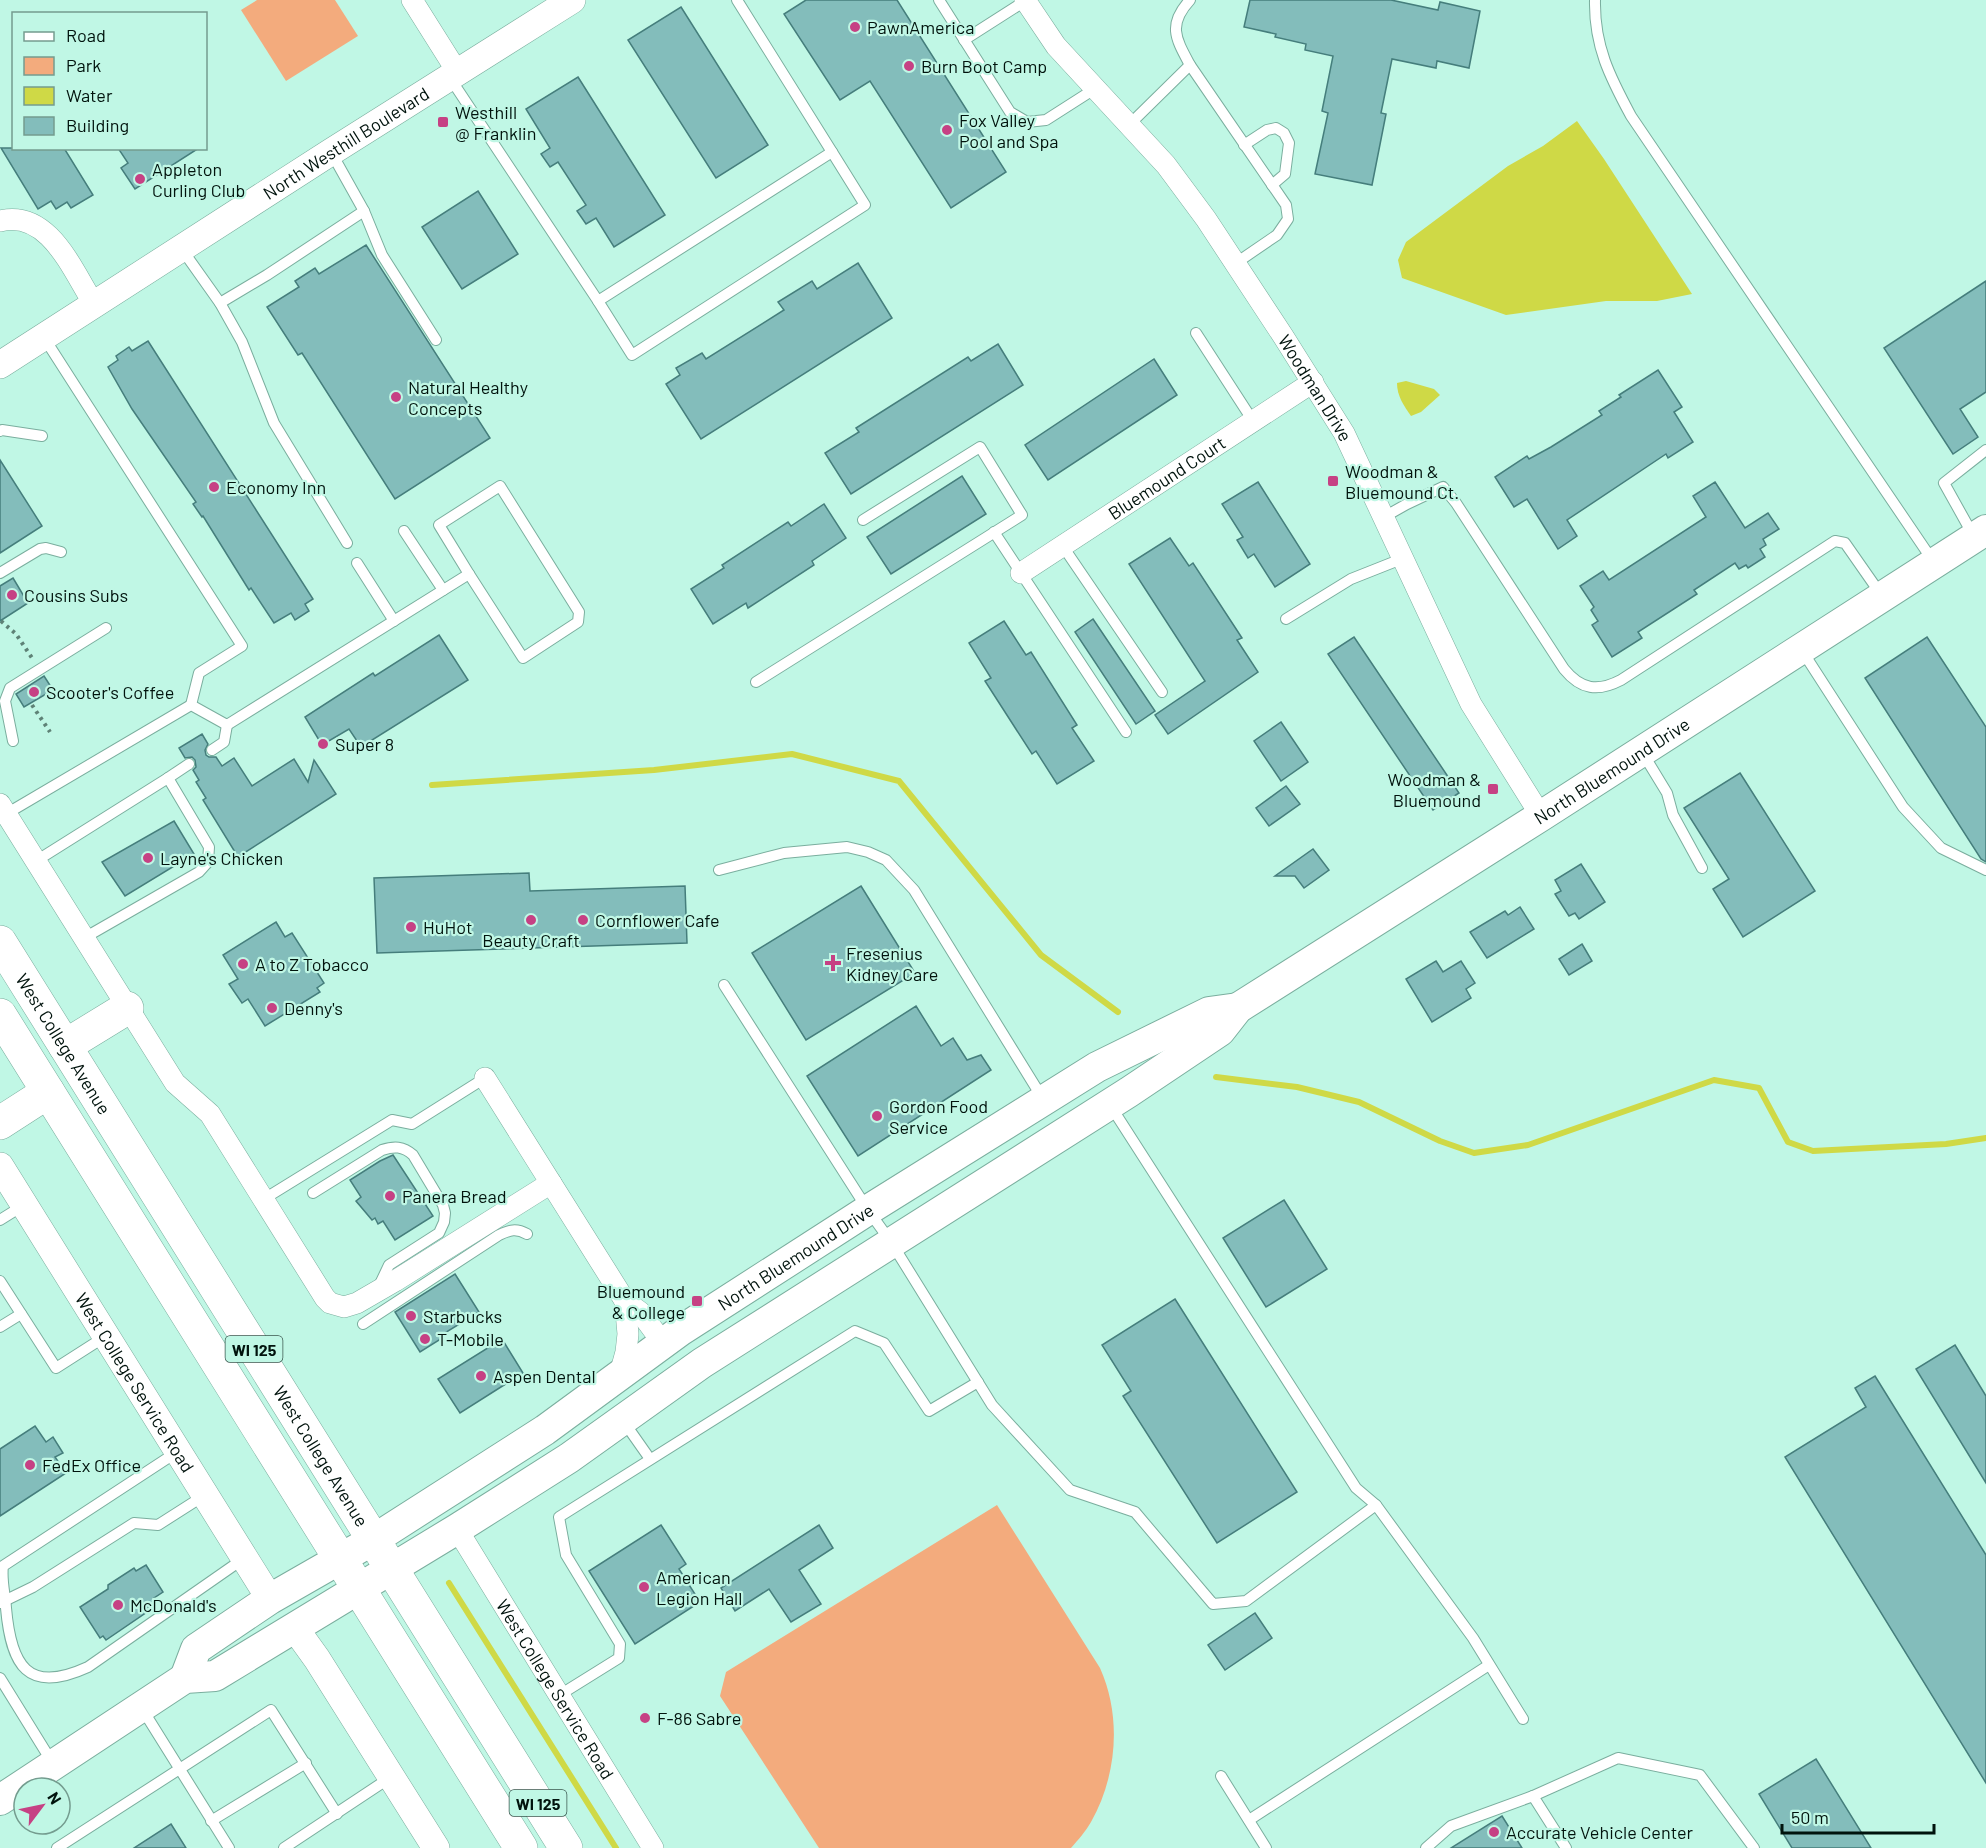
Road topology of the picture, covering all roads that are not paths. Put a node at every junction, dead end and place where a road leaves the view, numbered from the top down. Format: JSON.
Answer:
{"nodes":[{"id":1,"x":412,"y":0,"type":"edge"},
{"id":2,"x":572,"y":0,"type":"edge"},
{"id":3,"x":736,"y":0,"type":"edge"},
{"id":4,"x":939,"y":0,"type":"edge"},
{"id":5,"x":1025,"y":0,"type":"edge"},
{"id":6,"x":1190,"y":0,"type":"edge"},
{"id":7,"x":1595,"y":0,"type":"edge"},
{"id":8,"x":964,"y":40,"type":"junction"},
{"id":9,"x":1190,"y":65,"type":"junction"},
{"id":10,"x":454,"y":76,"type":"junction"},
{"id":11,"x":1096,"y":88,"type":"junction"},
{"id":12,"x":1130,"y":124,"type":"junction"},
{"id":13,"x":1244,"y":145,"type":"junction"},
{"id":14,"x":331,"y":152,"type":"junction"},
{"id":15,"x":832,"y":152,"type":"junction"},
{"id":16,"x":1272,"y":185,"type":"junction"},
{"id":17,"x":364,"y":211,"type":"junction"},
{"id":18,"x":0,"y":221,"type":"edge"},
{"id":19,"x":181,"y":248,"type":"junction"},
{"id":20,"x":1236,"y":263,"type":"junction"},
{"id":21,"x":598,"y":300,"type":"junction"},
{"id":22,"x":220,"y":303,"type":"junction"},
{"id":23,"x":94,"y":304,"type":"junction"},
{"id":24,"x":1196,"y":333,"type":"dead end"},
{"id":25,"x":42,"y":336,"type":"junction"},
{"id":26,"x":436,"y":340,"type":"dead end"},
{"id":27,"x":0,"y":364,"type":"edge"},
{"id":28,"x":1312,"y":382,"type":"junction"},
{"id":29,"x":1253,"y":421,"type":"junction"},
{"id":30,"x":0,"y":431,"type":"edge"},
{"id":31,"x":42,"y":436,"type":"dead end"},
{"id":32,"x":1986,"y":450,"type":"edge"},
{"id":33,"x":1384,"y":518,"type":"junction"},
{"id":34,"x":863,"y":520,"type":"dead end"},
{"id":35,"x":404,"y":531,"type":"dead end"},
{"id":36,"x":994,"y":532,"type":"junction"},
{"id":37,"x":1980,"y":534,"type":"edge"},
{"id":38,"x":346,"y":543,"type":"dead end"},
{"id":39,"x":1062,"y":546,"type":"junction"},
{"id":40,"x":61,"y":552,"type":"dead end"},
{"id":41,"x":1404,"y":558,"type":"junction"},
{"id":42,"x":357,"y":563,"type":"dead end"},
{"id":43,"x":1935,"y":564,"type":"junction"},
{"id":44,"x":0,"y":573,"type":"edge"},
{"id":45,"x":1021,"y":573,"type":"junction"},
{"id":46,"x":469,"y":574,"type":"junction"},
{"id":47,"x":443,"y":590,"type":"junction"},
{"id":48,"x":1883,"y":597,"type":"junction"},
{"id":49,"x":1286,"y":620,"type":"dead end"},
{"id":50,"x":394,"y":621,"type":"junction"},
{"id":51,"x":106,"y":628,"type":"dead end"},
{"id":52,"x":1801,"y":649,"type":"junction"},
{"id":53,"x":756,"y":682,"type":"dead end"},
{"id":54,"x":1162,"y":693,"type":"dead end"},
{"id":55,"x":191,"y":705,"type":"junction"},
{"id":56,"x":226,"y":725,"type":"junction"},
{"id":57,"x":1126,"y":732,"type":"dead end"},
{"id":58,"x":13,"y":741,"type":"dead end"},
{"id":59,"x":212,"y":750,"type":"dead end"},
{"id":60,"x":1642,"y":752,"type":"junction"},
{"id":61,"x":189,"y":764,"type":"dead end"},
{"id":62,"x":168,"y":778,"type":"junction"},
{"id":63,"x":3,"y":809,"type":"edge"},
{"id":64,"x":1541,"y":816,"type":"junction"},
{"id":65,"x":36,"y":861,"type":"junction"},
{"id":66,"x":1702,"y":868,"type":"dead end"},
{"id":67,"x":719,"y":870,"type":"dead end"},
{"id":68,"x":1986,"y":870,"type":"edge"},
{"id":69,"x":84,"y":938,"type":"junction"},
{"id":70,"x":0,"y":942,"type":"edge"},
{"id":71,"x":723,"y":985,"type":"dead end"},
{"id":72,"x":127,"y":1008,"type":"junction"},
{"id":73,"x":1238,"y":1008,"type":"junction"},
{"id":74,"x":0,"y":1015,"type":"edge"},
{"id":75,"x":65,"y":1046,"type":"junction"},
{"id":76,"x":485,"y":1078,"type":"joint"},
{"id":77,"x":48,"y":1092,"type":"junction"},
{"id":78,"x":1044,"y":1101,"type":"junction"},
{"id":79,"x":1110,"y":1104,"type":"junction"},
{"id":80,"x":0,"y":1124,"type":"edge"},
{"id":81,"x":551,"y":1183,"type":"junction"},
{"id":82,"x":11,"y":1187,"type":"edge"},
{"id":83,"x":314,"y":1193,"type":"dead end"},
{"id":84,"x":264,"y":1199,"type":"junction"},
{"id":85,"x":868,"y":1210,"type":"junction"},
{"id":86,"x":0,"y":1220,"type":"edge"},
{"id":87,"x":527,"y":1234,"type":"dead end"},
{"id":88,"x":891,"y":1242,"type":"junction"},
{"id":89,"x":0,"y":1281,"type":"edge"},
{"id":90,"x":376,"y":1292,"type":"junction"},
{"id":91,"x":4,"y":1298,"type":"edge"},
{"id":92,"x":625,"y":1301,"type":"junction"},
{"id":93,"x":21,"y":1314,"type":"junction"},
{"id":94,"x":363,"y":1324,"type":"dead end"},
{"id":95,"x":0,"y":1327,"type":"edge"},
{"id":96,"x":106,"y":1336,"type":"junction"},
{"id":97,"x":663,"y":1343,"type":"junction"},
{"id":98,"x":620,"y":1374,"type":"junction"},
{"id":99,"x":978,"y":1382,"type":"junction"},
{"id":100,"x":623,"y":1419,"type":"junction"},
{"id":101,"x":585,"y":1446,"type":"junction"},
{"id":102,"x":177,"y":1451,"type":"junction"},
{"id":103,"x":650,"y":1459,"type":"junction"},
{"id":104,"x":205,"y":1495,"type":"junction"},
{"id":105,"x":1376,"y":1504,"type":"junction"},
{"id":106,"x":457,"y":1529,"type":"junction"},
{"id":107,"x":373,"y":1540,"type":"junction"},
{"id":108,"x":244,"y":1558,"type":"junction"},
{"id":109,"x":341,"y":1559,"type":"junction"},
{"id":110,"x":391,"y":1570,"type":"junction"},
{"id":111,"x":359,"y":1589,"type":"junction"},
{"id":112,"x":270,"y":1599,"type":"junction"},
{"id":113,"x":3,"y":1601,"type":"edge"},
{"id":114,"x":294,"y":1627,"type":"junction"},
{"id":115,"x":1489,"y":1665,"type":"junction"},
{"id":116,"x":0,"y":1678,"type":"edge"},
{"id":117,"x":186,"y":1678,"type":"junction"},
{"id":118,"x":3,"y":1691,"type":"edge"},
{"id":119,"x":558,"y":1696,"type":"junction"},
{"id":120,"x":141,"y":1707,"type":"junction"},
{"id":121,"x":1523,"y":1719,"type":"dead end"},
{"id":122,"x":306,"y":1763,"type":"junction"},
{"id":123,"x":54,"y":1764,"type":"junction"},
{"id":124,"x":180,"y":1770,"type":"junction"},
{"id":125,"x":1221,"y":1776,"type":"dead end"},
{"id":126,"x":392,"y":1777,"type":"junction"},
{"id":127,"x":1533,"y":1796,"type":"junction"},
{"id":128,"x":0,"y":1800,"type":"edge"},
{"id":129,"x":337,"y":1814,"type":"junction"},
{"id":130,"x":1249,"y":1820,"type":"junction"},
{"id":131,"x":211,"y":1821,"type":"junction"},
{"id":132,"x":57,"y":1848,"type":"edge"},
{"id":133,"x":229,"y":1848,"type":"edge"},
{"id":134,"x":284,"y":1848,"type":"edge"},
{"id":135,"x":436,"y":1848,"type":"edge"},
{"id":136,"x":521,"y":1848,"type":"edge"},
{"id":137,"x":566,"y":1848,"type":"edge"},
{"id":138,"x":653,"y":1848,"type":"edge"},
{"id":139,"x":1266,"y":1848,"type":"edge"},
{"id":140,"x":1426,"y":1848,"type":"edge"},
{"id":141,"x":1566,"y":1848,"type":"edge"},
{"id":142,"x":1754,"y":1848,"type":"edge"}],
"edges":[{"from":1,"to":10,"type":"street"},
{"from":2,"to":10,"type":"street","name":"North Westhill Boulevard"},
{"from":3,"to":15,"type":"lane"},
{"from":4,"to":8,"type":"lane"},
{"from":5,"to":8,"type":"lane"},
{"from":5,"to":11,"type":"street","name":"Woodman Drive"},
{"from":6,"to":9,"type":"lane"},
{"from":7,"to":43,"type":"lane"},
{"from":8,"to":11,"type":"lane"},
{"from":9,"to":12,"type":"lane"},
{"from":9,"to":13,"type":"lane"},
{"from":10,"to":14,"type":"street","name":"North Westhill Boulevard"},
{"from":10,"to":21,"type":"lane"},
{"from":11,"to":12,"type":"street","name":"Woodman Drive"},
{"from":12,"to":20,"type":"street","name":"Woodman Drive"},
{"from":13,"to":16,"type":"lane"},
{"from":13,"to":16,"type":"lane"},
{"from":14,"to":17,"type":"lane"},
{"from":14,"to":19,"type":"street","name":"North Westhill Boulevard"},
{"from":15,"to":21,"type":"lane"},
{"from":15,"to":21,"type":"lane"},
{"from":16,"to":20,"type":"lane"},
{"from":17,"to":22,"type":"lane"},
{"from":17,"to":26,"type":"lane"},
{"from":18,"to":23,"type":"street"},
{"from":19,"to":22,"type":"lane"},
{"from":19,"to":23,"type":"street","name":"North Westhill Boulevard"},
{"from":20,"to":28,"type":"street","name":"Woodman Drive"},
{"from":22,"to":38,"type":"lane"},
{"from":23,"to":25,"type":"street","name":"North Westhill Boulevard"},
{"from":24,"to":29,"type":"lane"},
{"from":25,"to":27,"type":"street","name":"North Westhill Boulevard"},
{"from":25,"to":55,"type":"lane"},
{"from":28,"to":29,"type":"street","name":"Bluemound Court"},
{"from":28,"to":33,"type":"street","name":"Woodman Drive"},
{"from":29,"to":39,"type":"street","name":"Bluemound Court"},
{"from":30,"to":31,"type":"lane"},
{"from":32,"to":37,"type":"lane"},
{"from":33,"to":41,"type":"street","name":"Woodman Drive"},
{"from":33,"to":48,"type":"lane"},
{"from":34,"to":36,"type":"lane"},
{"from":35,"to":47,"type":"lane"},
{"from":36,"to":45,"type":"lane"},
{"from":36,"to":53,"type":"lane"},
{"from":37,"to":43,"type":"main road","name":"North Bluemound Drive"},
{"from":39,"to":45,"type":"street","name":"Bluemound Court"},
{"from":39,"to":54,"type":"lane"},
{"from":40,"to":44,"type":"lane"},
{"from":41,"to":49,"type":"lane"},
{"from":41,"to":64,"type":"street","name":"Woodman Drive"},
{"from":42,"to":50,"type":"lane"},
{"from":43,"to":48,"type":"main road","name":"North Bluemound Drive"},
{"from":45,"to":57,"type":"lane"},
{"from":46,"to":46,"type":"lane"},
{"from":46,"to":47,"type":"lane"},
{"from":47,"to":50,"type":"lane"},
{"from":48,"to":52,"type":"main road","name":"North Bluemound Drive"},
{"from":50,"to":56,"type":"lane"},
{"from":51,"to":58,"type":"lane"},
{"from":52,"to":60,"type":"main road","name":"North Bluemound Drive"},
{"from":52,"to":68,"type":"lane"},
{"from":55,"to":56,"type":"lane"},
{"from":55,"to":63,"type":"lane"},
{"from":56,"to":59,"type":"lane"},
{"from":60,"to":64,"type":"main road","name":"North Bluemound Drive"},
{"from":60,"to":66,"type":"lane"},
{"from":61,"to":62,"type":"lane"},
{"from":62,"to":65,"type":"lane"},
{"from":62,"to":69,"type":"lane"},
{"from":63,"to":65,"type":"street"},
{"from":64,"to":73,"type":"main road","name":"North Bluemound Drive"},
{"from":65,"to":69,"type":"street"},
{"from":67,"to":78,"type":"lane"},
{"from":69,"to":72,"type":"street"},
{"from":70,"to":75,"type":"main road","name":"West College Avenue","number":"WI 125"},
{"from":71,"to":85,"type":"lane"},
{"from":72,"to":75,"type":"main road"},
{"from":72,"to":84,"type":"street"},
{"from":73,"to":78,"type":"main road","name":"North Bluemound Drive"},
{"from":73,"to":79,"type":"main road","name":"North Bluemound Drive"},
{"from":74,"to":77,"type":"main road","name":"West College Avenue","number":"WI 125"},
{"from":75,"to":107,"type":"main road","name":"West College Avenue","number":"WI 125"},
{"from":76,"to":81,"type":"street"},
{"from":76,"to":84,"type":"lane"},
{"from":77,"to":80,"type":"main road"},
{"from":77,"to":109,"type":"main road","name":"West College Avenue","number":"WI 125"},
{"from":78,"to":85,"type":"main road","name":"North Bluemound Drive"},
{"from":79,"to":88,"type":"main road","name":"North Bluemound Drive"},
{"from":79,"to":105,"type":"lane"},
{"from":81,"to":90,"type":"street"},
{"from":81,"to":92,"type":"street"},
{"from":82,"to":86,"type":"lane"},
{"from":82,"to":96,"type":"street","name":"West College Service Road"},
{"from":83,"to":90,"type":"lane"},
{"from":84,"to":90,"type":"street"},
{"from":85,"to":88,"type":"lane"},
{"from":85,"to":97,"type":"main road","name":"North Bluemound Drive"},
{"from":87,"to":94,"type":"lane"},
{"from":88,"to":99,"type":"lane"},
{"from":88,"to":100,"type":"main road","name":"North Bluemound Drive"},
{"from":89,"to":91,"type":"lane"},
{"from":91,"to":93,"type":"lane"},
{"from":92,"to":97,"type":"street"},
{"from":92,"to":98,"type":"street"},
{"from":93,"to":95,"type":"lane"},
{"from":93,"to":96,"type":"lane"},
{"from":96,"to":102,"type":"street","name":"West College Service Road"},
{"from":97,"to":98,"type":"main road","name":"North Bluemound Drive"},
{"from":97,"to":101,"type":"main road"},
{"from":98,"to":107,"type":"main road","name":"North Bluemound Drive"},
{"from":99,"to":103,"type":"lane"},
{"from":99,"to":105,"type":"lane"},
{"from":100,"to":101,"type":"main road","name":"North Bluemound Drive"},
{"from":100,"to":103,"type":"lane"},
{"from":101,"to":106,"type":"main road","name":"North Bluemound Drive"},
{"from":102,"to":104,"type":"street","name":"West College Service Road"},
{"from":102,"to":113,"type":"lane"},
{"from":103,"to":119,"type":"lane"},
{"from":104,"to":108,"type":"street","name":"West College Service Road"},
{"from":104,"to":113,"type":"lane"},
{"from":105,"to":115,"type":"lane"},
{"from":106,"to":110,"type":"main road","name":"North Bluemound Drive"},
{"from":106,"to":119,"type":"street","name":"West College Service Road"},
{"from":107,"to":109,"type":"main road","name":"North Bluemound Drive"},
{"from":107,"to":110,"type":"main road","name":"West College Avenue","number":"WI 125"},
{"from":108,"to":112,"type":"street","name":"West College Service Road"},
{"from":108,"to":113,"type":"lane"},
{"from":109,"to":111,"type":"main road","name":"West College Avenue","number":"WI 125"},
{"from":109,"to":112,"type":"main road","name":"North Bluemound Drive"},
{"from":110,"to":111,"type":"main road","name":"North Bluemound Drive"},
{"from":110,"to":137,"type":"main road","name":"West College Avenue","number":"WI 125"},
{"from":111,"to":114,"type":"main road","name":"North Bluemound Drive"},
{"from":111,"to":136,"type":"main road","name":"West College Avenue","number":"WI 125"},
{"from":112,"to":117,"type":"main road","name":"North Bluemound Drive"},
{"from":114,"to":117,"type":"main road","name":"North Bluemound Drive"},
{"from":114,"to":126,"type":"street"},
{"from":115,"to":121,"type":"lane"},
{"from":115,"to":130,"type":"lane"},
{"from":116,"to":118,"type":"lane"},
{"from":117,"to":120,"type":"main road"},
{"from":118,"to":123,"type":"lane"},
{"from":119,"to":138,"type":"street","name":"West College Service Road"},
{"from":120,"to":123,"type":"main road"},
{"from":120,"to":124,"type":"lane"},
{"from":122,"to":124,"type":"lane"},
{"from":122,"to":129,"type":"lane"},
{"from":122,"to":131,"type":"lane"},
{"from":123,"to":128,"type":"main road"},
{"from":124,"to":131,"type":"lane"},
{"from":124,"to":132,"type":"lane"},
{"from":125,"to":130,"type":"lane"},
{"from":126,"to":129,"type":"lane"},
{"from":126,"to":135,"type":"street"},
{"from":127,"to":140,"type":"lane"},
{"from":127,"to":141,"type":"lane"},
{"from":127,"to":142,"type":"lane"},
{"from":129,"to":134,"type":"lane"},
{"from":130,"to":139,"type":"lane"},
{"from":131,"to":133,"type":"lane"}]}
